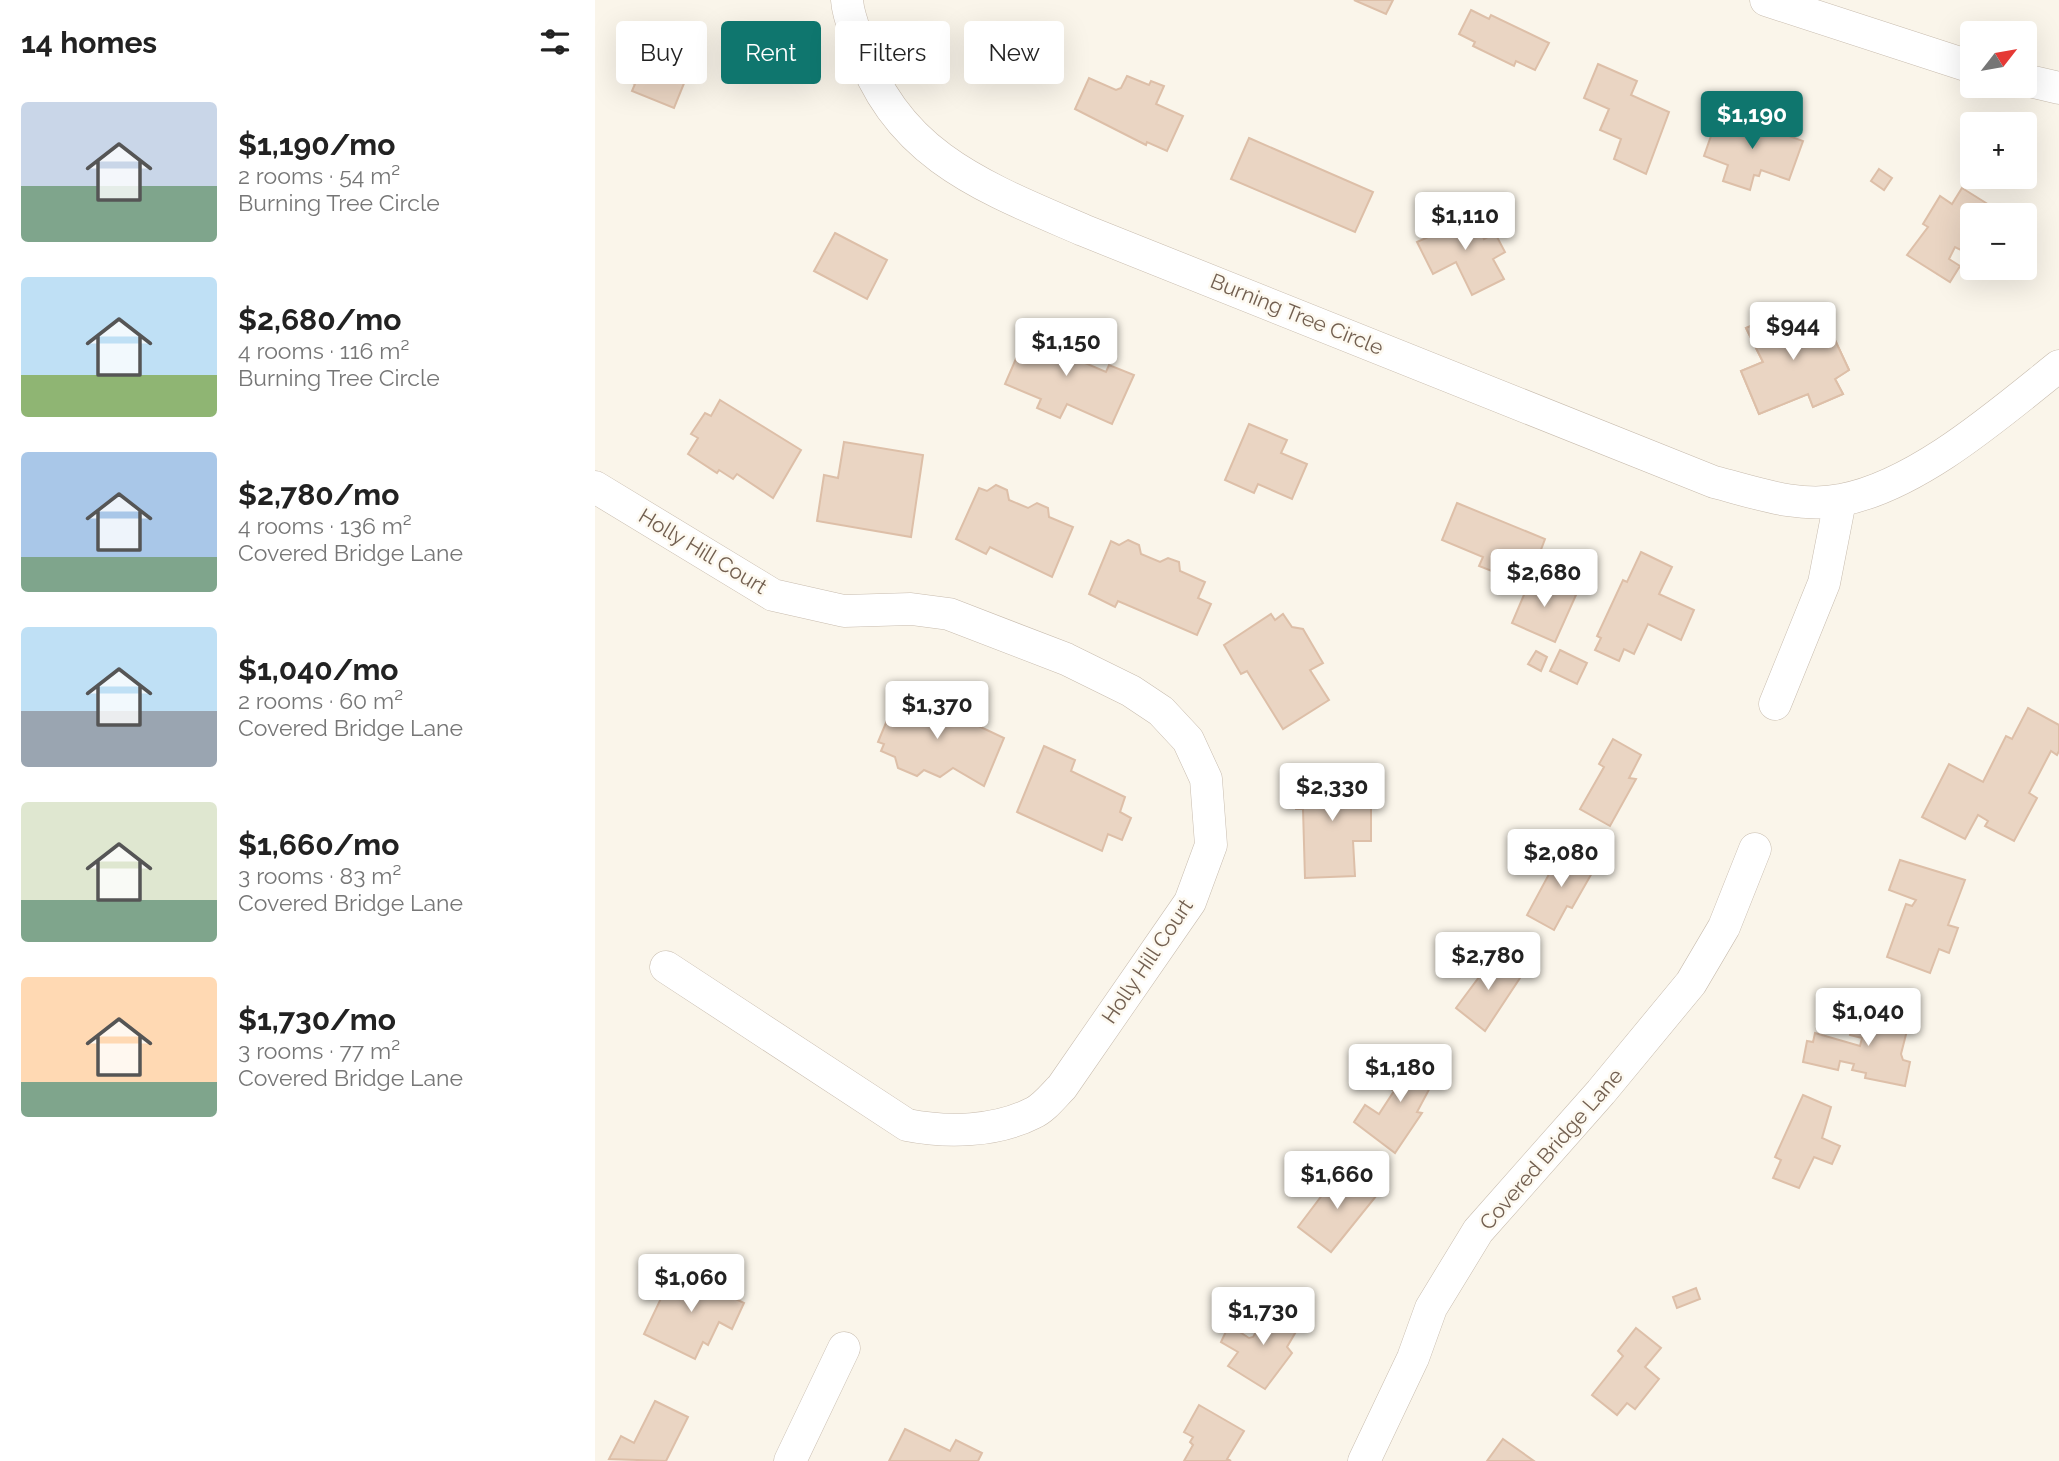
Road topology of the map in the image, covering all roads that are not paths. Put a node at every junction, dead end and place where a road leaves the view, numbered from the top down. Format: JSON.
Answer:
{"nodes":[{"id":1,"x":847,"y":0,"type":"edge"},
{"id":2,"x":1766,"y":0,"type":"edge"},
{"id":3,"x":1960,"y":63,"type":"edge"},
{"id":4,"x":2037,"y":83,"type":"edge"},
{"id":5,"x":2059,"y":88,"type":"edge"},
{"id":6,"x":2059,"y":366,"type":"edge"},
{"id":7,"x":595,"y":487,"type":"edge"},
{"id":8,"x":1840,"y":501,"type":"junction"},
{"id":9,"x":1775,"y":704,"type":"dead end"},
{"id":10,"x":1755,"y":849,"type":"dead end"},
{"id":11,"x":666,"y":967,"type":"dead end"},
{"id":12,"x":844,"y":1348,"type":"dead end"},
{"id":13,"x":790,"y":1461,"type":"edge"},
{"id":14,"x":1364,"y":1461,"type":"edge"}],
"edges":[{"from":1,"to":8,"type":"street","name":"Burning Tree Circle"},
{"from":2,"to":3,"type":"street"},
{"from":4,"to":5,"type":"street"},
{"from":6,"to":8,"type":"street","name":"Burning Tree Circle"},
{"from":7,"to":11,"type":"street","name":"Holly Hill Court"},
{"from":8,"to":9,"type":"street"},
{"from":10,"to":14,"type":"street","name":"Covered Bridge Lane"},
{"from":12,"to":13,"type":"street"}]}
